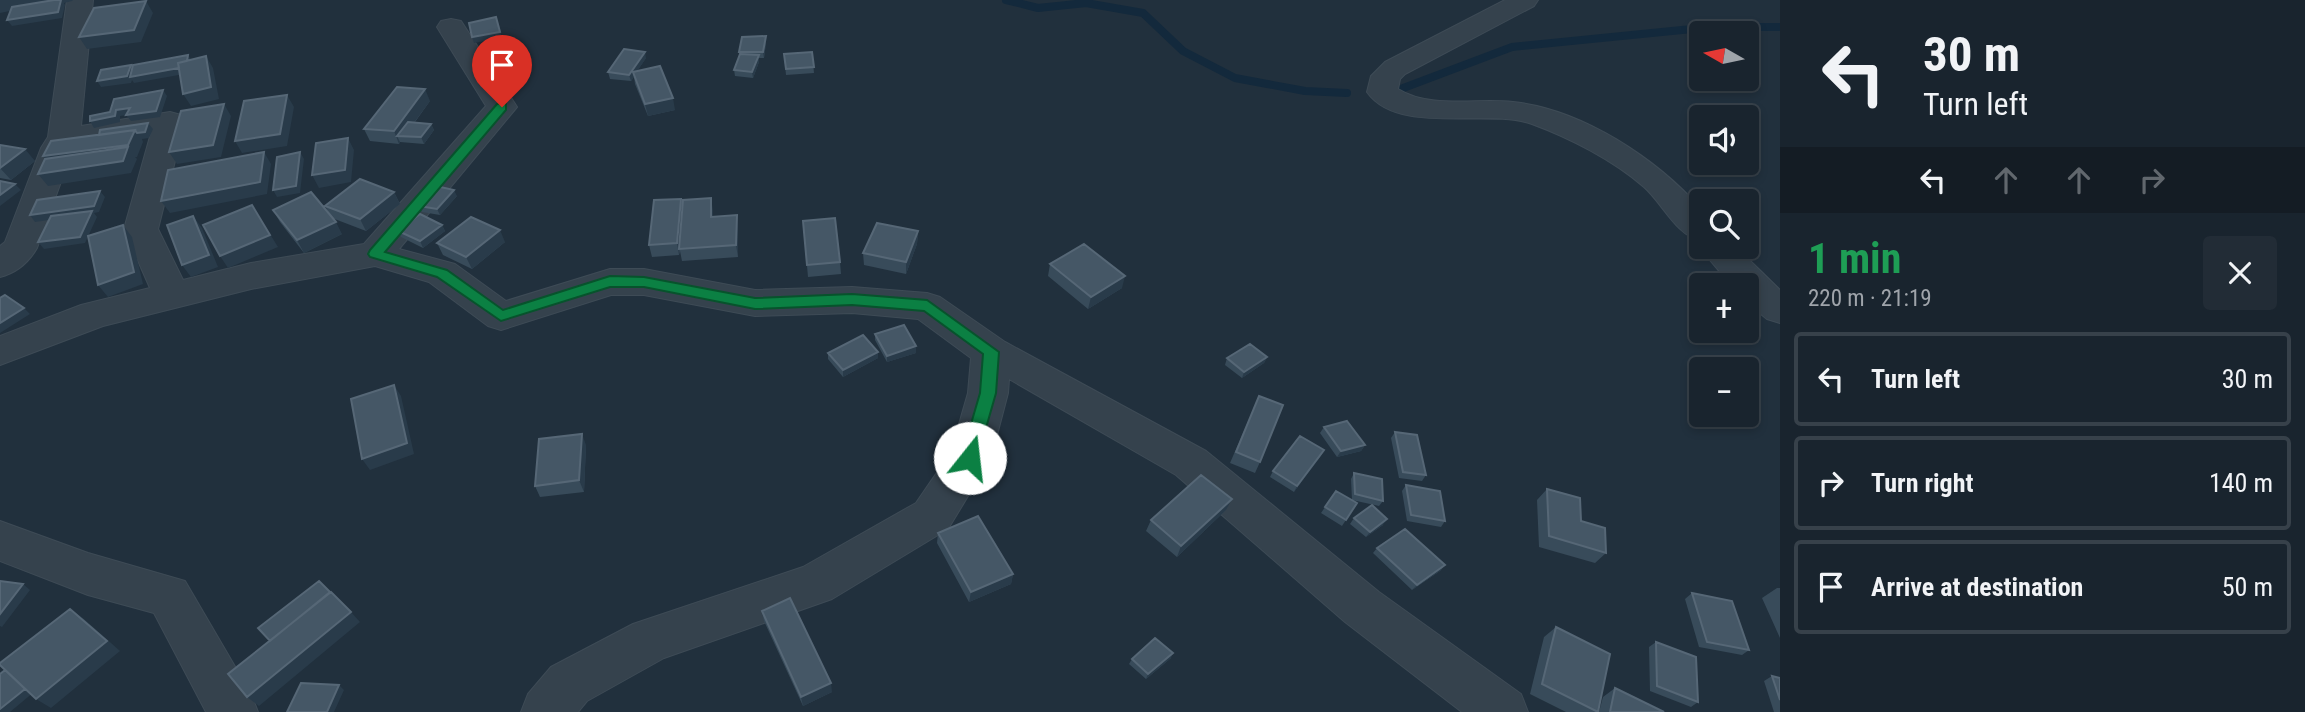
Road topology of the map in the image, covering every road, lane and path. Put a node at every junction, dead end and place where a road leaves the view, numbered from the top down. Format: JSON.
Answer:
{"nodes":[{"id":1,"x":80,"y":0,"type":"edge"},
{"id":2,"x":1525,"y":0,"type":"edge"},
{"id":3,"x":451,"y":27,"type":"dead end"},
{"id":4,"x":64,"y":138,"type":"junction"},
{"id":5,"x":1689,"y":217,"type":"edge"},
{"id":6,"x":375,"y":254,"type":"junction"},
{"id":7,"x":1727,"y":259,"type":"edge"},
{"id":8,"x":0,"y":265,"type":"edge"},
{"id":9,"x":171,"y":295,"type":"junction"},
{"id":10,"x":1780,"y":310,"type":"edge"},
{"id":11,"x":0,"y":351,"type":"edge"},
{"id":12,"x":991,"y":352,"type":"junction"},
{"id":13,"x":0,"y":541,"type":"edge"},
{"id":14,"x":233,"y":712,"type":"edge"},
{"id":15,"x":546,"y":712,"type":"edge"},
{"id":16,"x":1503,"y":712,"type":"edge"}],
"edges":[{"from":1,"to":4,"type":"street"},
{"from":2,"to":5,"type":"street"},
{"from":3,"to":6,"type":"street"},
{"from":4,"to":8,"type":"street"},
{"from":4,"to":9,"type":"street"},
{"from":6,"to":9,"type":"street"},
{"from":6,"to":12,"type":"street"},
{"from":7,"to":10,"type":"street"},
{"from":9,"to":11,"type":"street"},
{"from":12,"to":15,"type":"street"},
{"from":12,"to":16,"type":"street"},
{"from":13,"to":14,"type":"street"}]}
